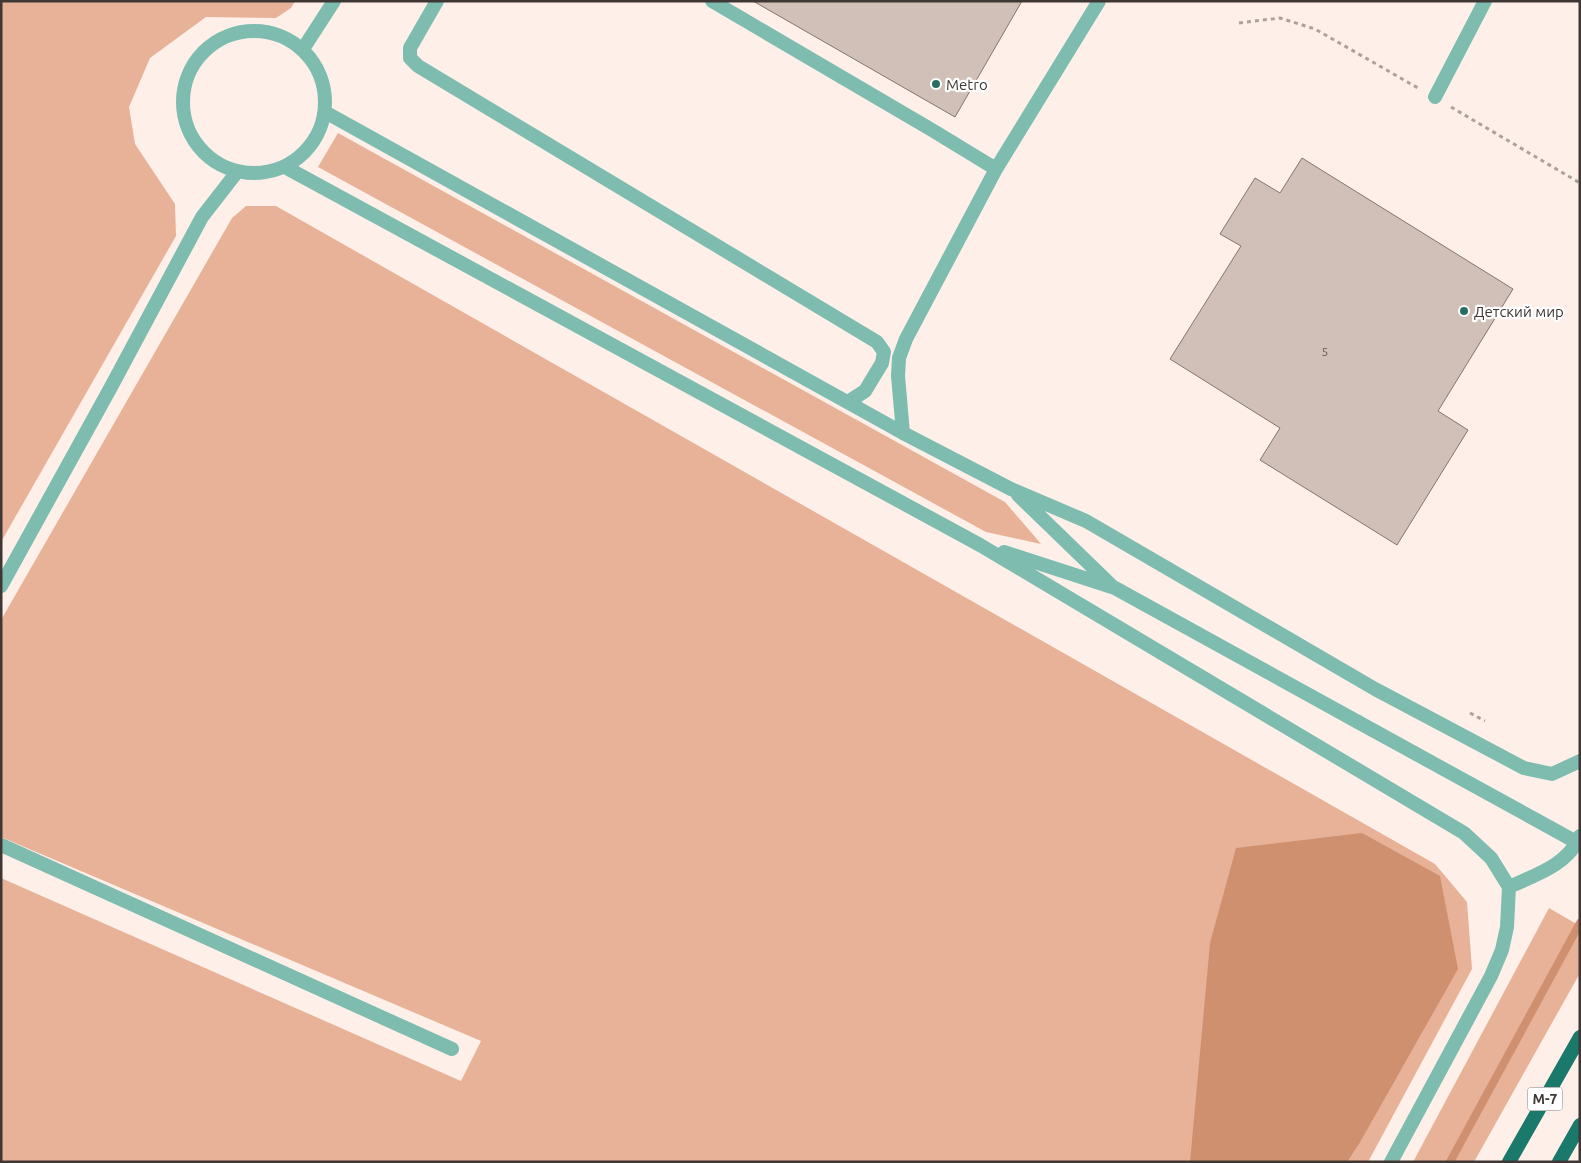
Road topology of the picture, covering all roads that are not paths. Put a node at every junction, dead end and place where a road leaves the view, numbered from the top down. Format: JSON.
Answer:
{"nodes":[{"id":1,"x":334,"y":1,"type":"edge"},
{"id":2,"x":437,"y":1,"type":"edge"},
{"id":3,"x":712,"y":1,"type":"edge"},
{"id":4,"x":1100,"y":1,"type":"edge"},
{"id":5,"x":1485,"y":1,"type":"edge"},
{"id":6,"x":303,"y":49,"type":"junction"},
{"id":7,"x":1435,"y":97,"type":"road end"},
{"id":8,"x":325,"y":112,"type":"junction"},
{"id":9,"x":285,"y":167,"type":"junction"},
{"id":10,"x":996,"y":169,"type":"junction"},
{"id":11,"x":238,"y":172,"type":"junction"},
{"id":12,"x":848,"y":402,"type":"junction"},
{"id":13,"x":903,"y":432,"type":"junction"},
{"id":14,"x":1011,"y":489,"type":"junction"},
{"id":15,"x":980,"y":545,"type":"junction"},
{"id":16,"x":1,"y":586,"type":"edge"},
{"id":17,"x":1115,"y":588,"type":"junction"},
{"id":18,"x":1580,"y":761,"type":"edge"},
{"id":19,"x":1580,"y":836,"type":"edge"},
{"id":20,"x":1580,"y":844,"type":"edge"},
{"id":21,"x":1,"y":845,"type":"edge"},
{"id":22,"x":1509,"y":887,"type":"junction"},
{"id":23,"x":1580,"y":1037,"type":"edge"},
{"id":24,"x":452,"y":1049,"type":"dead end"},
{"id":25,"x":1580,"y":1125,"type":"edge"},
{"id":26,"x":1391,"y":1162,"type":"edge"},
{"id":27,"x":1509,"y":1162,"type":"edge"},
{"id":28,"x":1559,"y":1162,"type":"edge"}],
"edges":[{"from":1,"to":6,"type":"street"},
{"from":2,"to":12,"type":"street"},
{"from":3,"to":10,"type":"street"},
{"from":4,"to":10,"type":"street"},
{"from":5,"to":7,"type":"street"},
{"from":6,"to":8,"type":"street"},
{"from":6,"to":11,"type":"street"},
{"from":8,"to":9,"type":"street"},
{"from":8,"to":12,"type":"street"},
{"from":9,"to":11,"type":"street"},
{"from":9,"to":15,"type":"street"},
{"from":10,"to":13,"type":"street"},
{"from":11,"to":16,"type":"street"},
{"from":12,"to":13,"type":"street"},
{"from":13,"to":14,"type":"street"},
{"from":14,"to":17,"type":"street"},
{"from":14,"to":18,"type":"street"},
{"from":15,"to":17,"type":"street"},
{"from":15,"to":22,"type":"street"},
{"from":17,"to":20,"type":"street","bridge":true},
{"from":19,"to":22,"type":"street"},
{"from":21,"to":24,"type":"street"},
{"from":22,"to":26,"type":"street"},
{"from":23,"to":27,"type":"highway","number":"М-7"},
{"from":25,"to":28,"type":"highway"}]}
